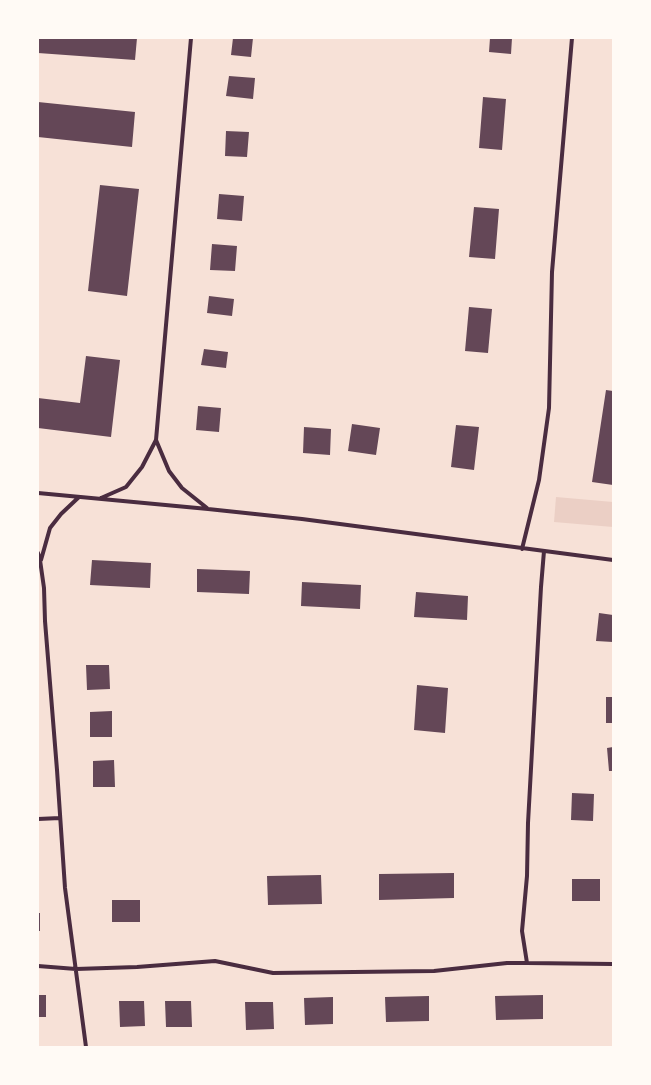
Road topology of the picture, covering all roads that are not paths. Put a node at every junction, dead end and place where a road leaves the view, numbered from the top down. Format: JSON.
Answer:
{"nodes":[{"id":1,"x":191,"y":38,"type":"edge"},
{"id":2,"x":572,"y":38,"type":"edge"},
{"id":3,"x":156,"y":440,"type":"junction"},
{"id":4,"x":38,"y":493,"type":"edge"},
{"id":5,"x":80,"y":497,"type":"junction"},
{"id":6,"x":100,"y":499,"type":"junction"},
{"id":7,"x":208,"y":509,"type":"junction"},
{"id":8,"x":522,"y":548,"type":"junction"},
{"id":9,"x":544,"y":551,"type":"junction"},
{"id":10,"x":38,"y":553,"type":"edge"},
{"id":11,"x":40,"y":560,"type":"junction"},
{"id":12,"x":613,"y":560,"type":"edge"},
{"id":13,"x":60,"y":818,"type":"junction"},
{"id":14,"x":38,"y":819,"type":"edge"},
{"id":15,"x":527,"y":963,"type":"junction"},
{"id":16,"x":613,"y":964,"type":"edge"},
{"id":17,"x":38,"y":966,"type":"edge"},
{"id":18,"x":76,"y":969,"type":"junction"},
{"id":19,"x":86,"y":1047,"type":"edge"}],
"edges":[{"from":1,"to":3,"type":"street"},
{"from":2,"to":8,"type":"street"},
{"from":3,"to":6,"type":"street"},
{"from":3,"to":7,"type":"street"},
{"from":4,"to":5,"type":"street"},
{"from":5,"to":6,"type":"street"},
{"from":5,"to":11,"type":"street"},
{"from":6,"to":7,"type":"street"},
{"from":7,"to":8,"type":"street"},
{"from":8,"to":9,"type":"street"},
{"from":9,"to":12,"type":"street"},
{"from":9,"to":15,"type":"street"},
{"from":10,"to":11,"type":"street"},
{"from":11,"to":13,"type":"street"},
{"from":13,"to":14,"type":"street"},
{"from":13,"to":18,"type":"street"},
{"from":15,"to":16,"type":"street"},
{"from":15,"to":18,"type":"street"},
{"from":17,"to":18,"type":"street"},
{"from":18,"to":19,"type":"street"}]}
